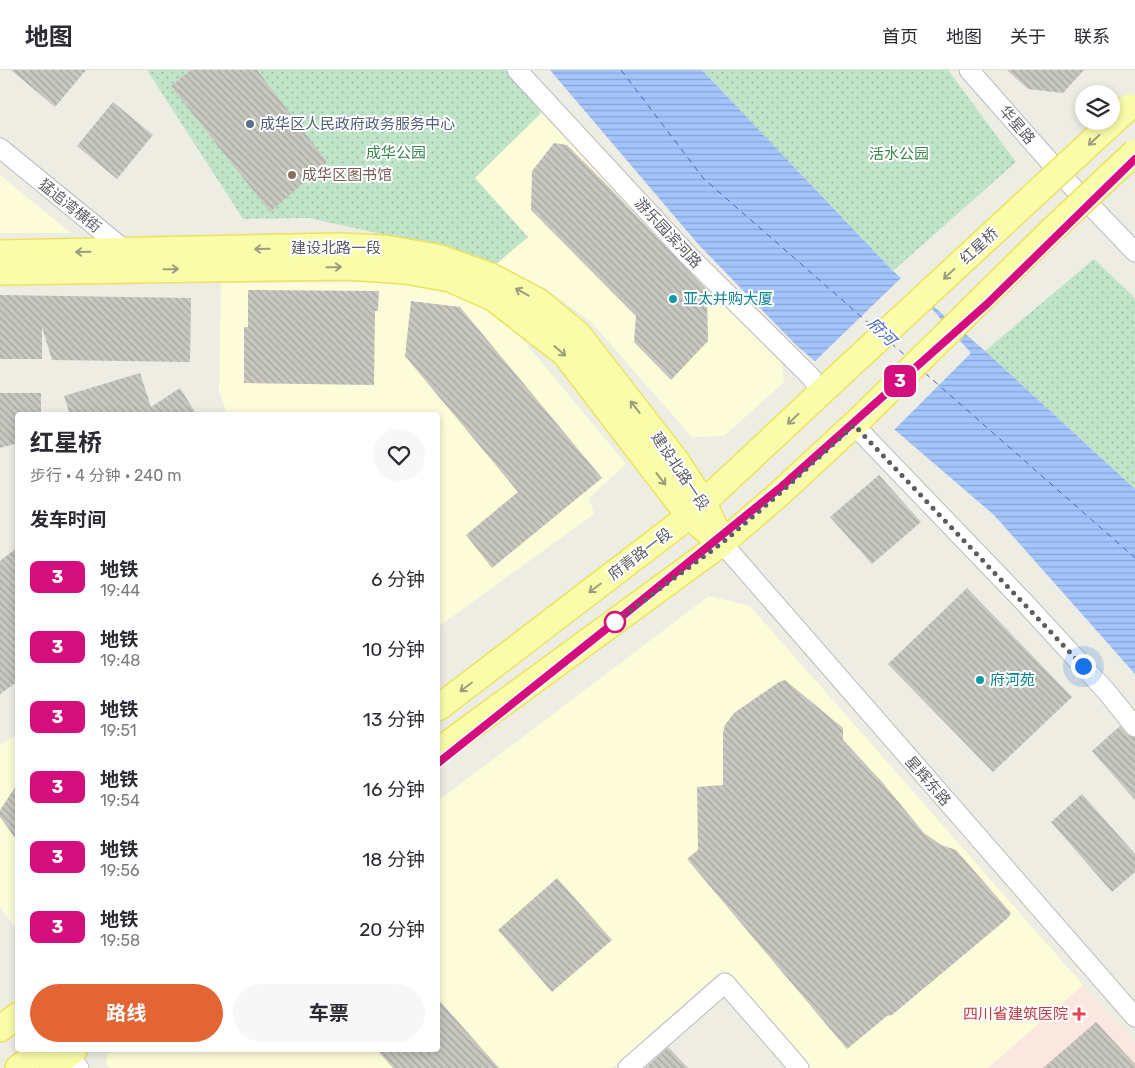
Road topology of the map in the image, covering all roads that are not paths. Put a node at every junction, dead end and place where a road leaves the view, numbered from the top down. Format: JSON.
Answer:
{"nodes":[{"id":1,"x":517,"y":70,"type":"edge"},
{"id":2,"x":969,"y":70,"type":"edge"},
{"id":3,"x":1132,"y":104,"type":"edge"},
{"id":4,"x":0,"y":148,"type":"edge"},
{"id":5,"x":1135,"y":152,"type":"edge"},
{"id":6,"x":1135,"y":252,"type":"edge"},
{"id":7,"x":0,"y":253,"type":"edge"},
{"id":8,"x":128,"y":260,"type":"junction"},
{"id":9,"x":0,"y":272,"type":"edge"},
{"id":10,"x":826,"y":388,"type":"junction"},
{"id":11,"x":857,"y":422,"type":"junction"},
{"id":12,"x":697,"y":510,"type":"junction"},
{"id":13,"x":722,"y":543,"type":"junction"},
{"id":14,"x":440,"y":706,"type":"edge"},
{"id":15,"x":1135,"y":727,"type":"edge"},
{"id":16,"x":440,"y":750,"type":"edge"},
{"id":17,"x":15,"y":1017,"type":"edge"},
{"id":18,"x":1135,"y":1017,"type":"edge"},
{"id":19,"x":0,"y":1029,"type":"edge"},
{"id":20,"x":18,"y":1052,"type":"edge"},
{"id":21,"x":39,"y":1052,"type":"edge"},
{"id":22,"x":0,"y":1066,"type":"edge"},
{"id":23,"x":18,"y":1068,"type":"edge"},
{"id":24,"x":628,"y":1068,"type":"edge"},
{"id":25,"x":799,"y":1068,"type":"edge"}],
"edges":[{"from":1,"to":10,"type":"street","name":"游乐园滨河路"},
{"from":2,"to":6,"type":"street","name":"华星路"},
{"from":3,"to":10,"type":"main road","name":"红星桥","one_way":true,"bridge":true},
{"from":4,"to":8,"type":"street","name":"猛追湾横街"},
{"from":5,"to":11,"type":"main road","bridge":true},
{"from":8,"to":7,"type":"main road","name":"建设北路一段","one_way":true},
{"from":8,"to":9,"type":"main road","name":"建设北路一段"},
{"from":8,"to":12,"type":"main road","name":"建设北路一段"},
{"from":10,"to":12,"type":"main road","name":"府青路一段","one_way":true},
{"from":11,"to":13,"type":"main road"},
{"from":11,"to":15,"type":"street"},
{"from":12,"to":13,"type":"main road","name":"建设北路一段"},
{"from":12,"to":14,"type":"main road","name":"府青路一段","one_way":true},
{"from":13,"to":16,"type":"main road"},
{"from":13,"to":18,"type":"street","name":"星辉东路"},
{"from":17,"to":19,"type":"main road"},
{"from":20,"to":22,"type":"main road"},
{"from":21,"to":23,"type":"main road"},
{"from":24,"to":25,"type":"street"}]}
